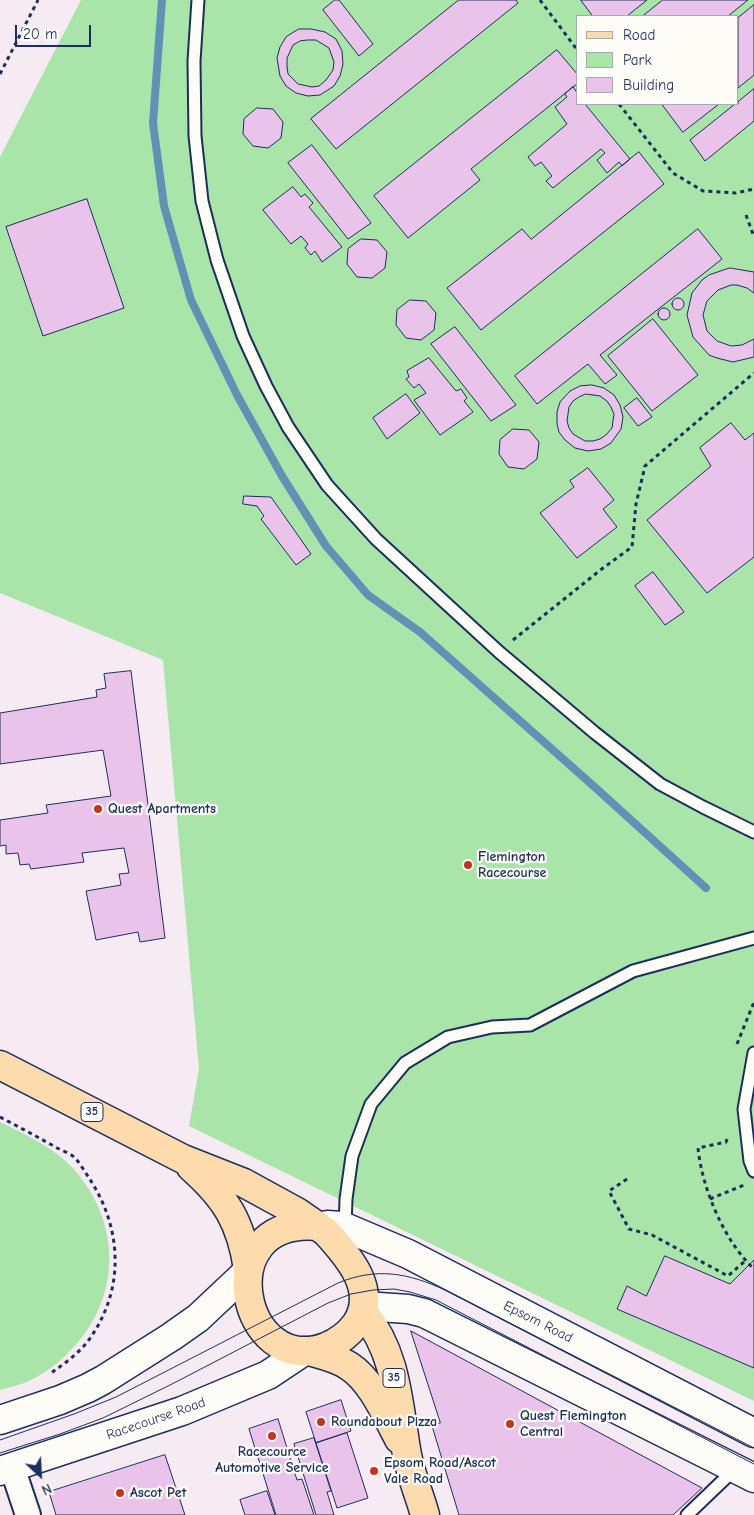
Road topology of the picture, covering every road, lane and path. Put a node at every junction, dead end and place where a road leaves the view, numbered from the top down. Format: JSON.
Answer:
{"nodes":[{"id":1,"x":38,"y":0,"type":"edge"},
{"id":2,"x":198,"y":0,"type":"edge"},
{"id":3,"x":540,"y":0,"type":"edge"},
{"id":4,"x":576,"y":48,"type":"edge"},
{"id":5,"x":0,"y":74,"type":"edge"},
{"id":6,"x":620,"y":105,"type":"edge"},
{"id":7,"x":754,"y":189,"type":"edge"},
{"id":8,"x":746,"y":215,"type":"dead end"},
{"id":9,"x":754,"y":237,"type":"edge"},
{"id":10,"x":754,"y":373,"type":"edge"},
{"id":11,"x":498,"y":652,"type":"junction"},
{"id":12,"x":754,"y":832,"type":"edge"},
{"id":13,"x":754,"y":938,"type":"edge"},
{"id":14,"x":754,"y":1002,"type":"edge"},
{"id":15,"x":734,"y":1052,"type":"dead end"},
{"id":16,"x":754,"y":1053,"type":"edge"},
{"id":17,"x":0,"y":1066,"type":"edge"},
{"id":18,"x":0,"y":1117,"type":"edge"},
{"id":19,"x":727,"y":1138,"type":"dead end"},
{"id":20,"x":183,"y":1159,"type":"junction"},
{"id":21,"x":754,"y":1171,"type":"edge"},
{"id":22,"x":627,"y":1179,"type":"dead end"},
{"id":23,"x":747,"y":1184,"type":"dead end"},
{"id":24,"x":710,"y":1199,"type":"junction"},
{"id":25,"x":327,"y":1227,"type":"junction"},
{"id":26,"x":745,"y":1261,"type":"junction"},
{"id":27,"x":754,"y":1269,"type":"edge"},
{"id":28,"x":248,"y":1270,"type":"junction"},
{"id":29,"x":364,"y":1309,"type":"junction"},
{"id":30,"x":307,"y":1351,"type":"junction"},
{"id":31,"x":49,"y":1374,"type":"dead end"},
{"id":32,"x":0,"y":1420,"type":"edge"},
{"id":33,"x":754,"y":1433,"type":"edge"},
{"id":34,"x":406,"y":1451,"type":"junction"},
{"id":35,"x":6,"y":1469,"type":"edge"},
{"id":36,"x":745,"y":1474,"type":"edge"},
{"id":37,"x":28,"y":1515,"type":"edge"},
{"id":38,"x":425,"y":1515,"type":"edge"},
{"id":39,"x":687,"y":1515,"type":"edge"}],
"edges":[{"from":1,"to":5,"type":"path"},
{"from":2,"to":11,"type":"lane"},
{"from":3,"to":4,"type":"path"},
{"from":6,"to":7,"type":"path"},
{"from":8,"to":9,"type":"path"},
{"from":10,"to":11,"type":"path"},
{"from":11,"to":12,"type":"lane"},
{"from":13,"to":25,"type":"lane"},
{"from":14,"to":15,"type":"path"},
{"from":16,"to":21,"type":"lane"},
{"from":17,"to":20,"type":"main road","name":"Epsom Road","number":"35"},
{"from":18,"to":31,"type":"path"},
{"from":19,"to":24,"type":"path"},
{"from":20,"to":25,"type":"main road","name":"Epsom Road","number":"35"},
{"from":20,"to":28,"type":"main road","name":"Epsom Road","number":"35"},
{"from":22,"to":26,"type":"path"},
{"from":23,"to":24,"type":"path"},
{"from":24,"to":26,"type":"path"},
{"from":25,"to":28,"type":"main road"},
{"from":25,"to":29,"type":"main road","number":"35"},
{"from":25,"to":33,"type":"main road","name":"Epsom Road"},
{"from":26,"to":27,"type":"path"},
{"from":28,"to":30,"type":"main road","number":"35"},
{"from":28,"to":32,"type":"main road"},
{"from":29,"to":30,"type":"main road"},
{"from":29,"to":34,"type":"main road","number":"35"},
{"from":29,"to":36,"type":"main road"},
{"from":30,"to":34,"type":"main road","number":"35"},
{"from":30,"to":35,"type":"main road","name":"Racecourse Road"},
{"from":34,"to":38,"type":"main road","number":"35"},
{"from":35,"to":37,"type":"street"},
{"from":36,"to":39,"type":"lane"}]}
